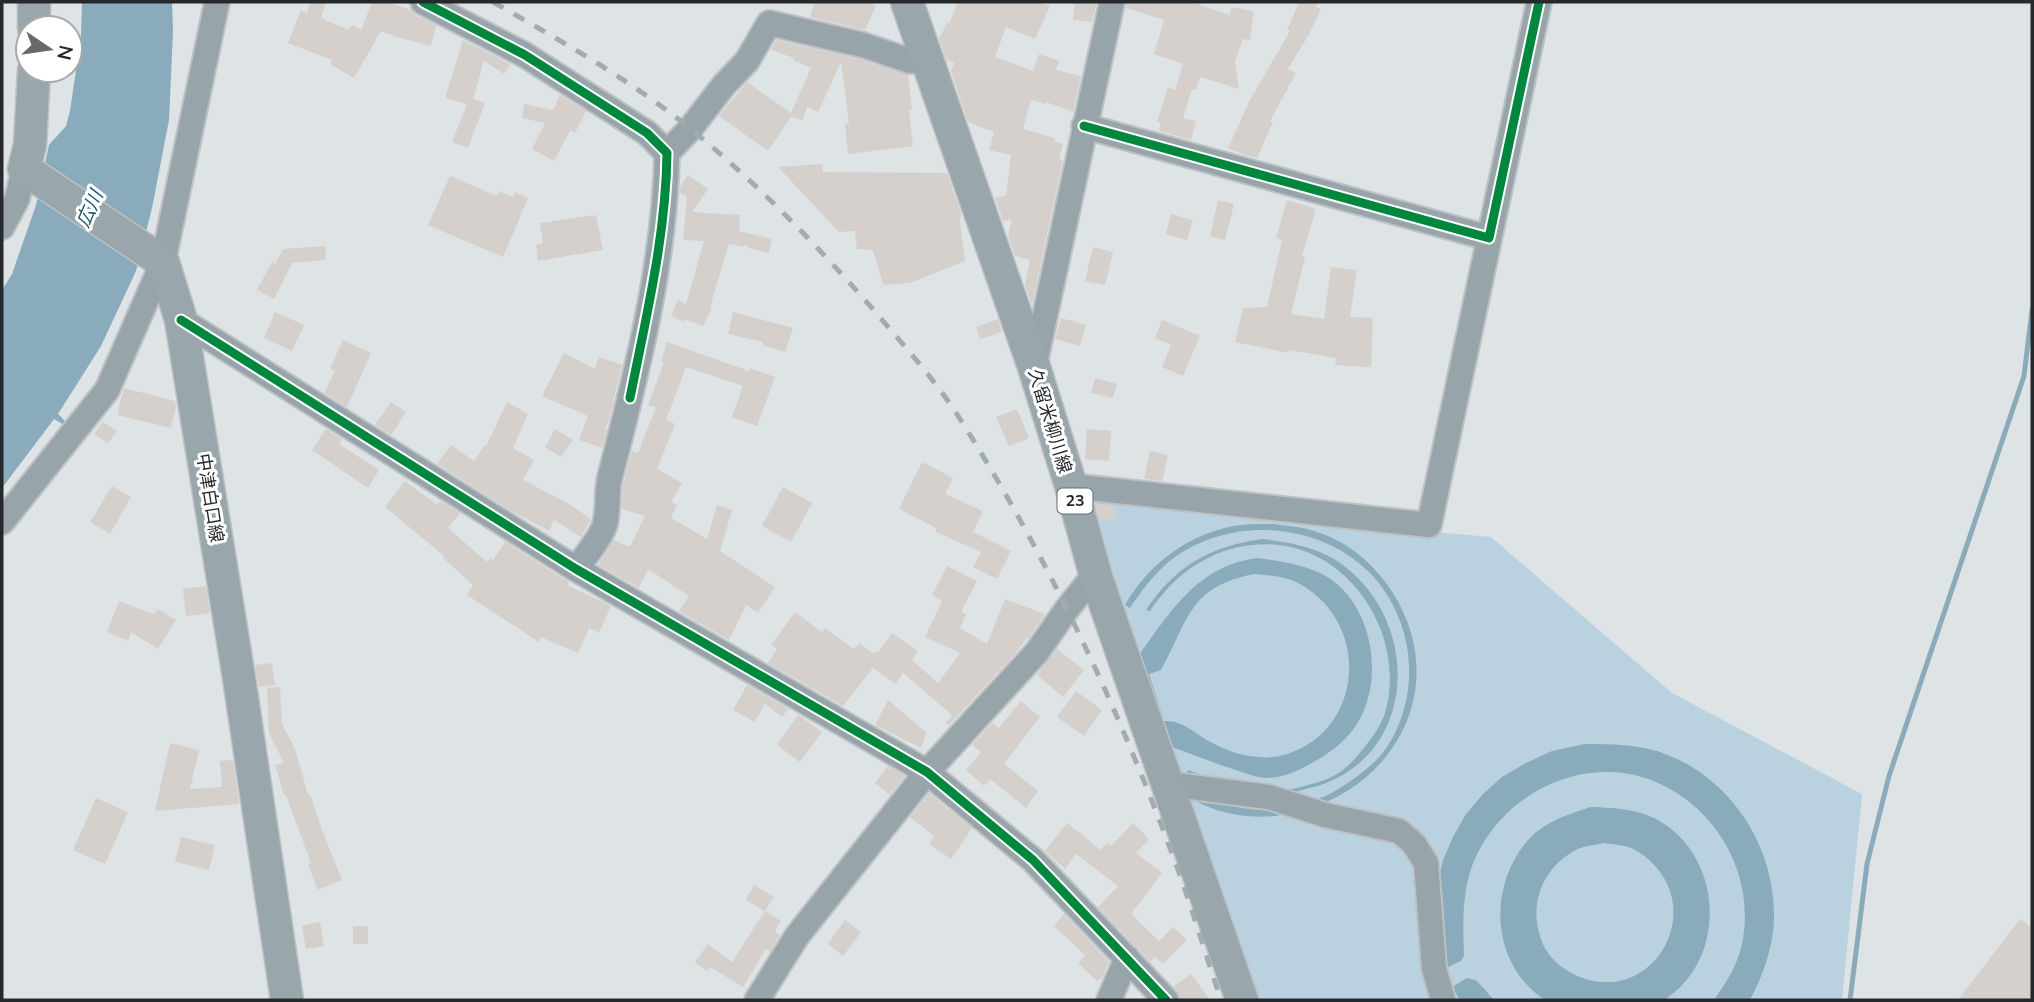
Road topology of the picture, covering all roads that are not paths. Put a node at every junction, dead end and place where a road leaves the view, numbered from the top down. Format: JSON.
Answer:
{"nodes":[{"id":1,"x":217,"y":2,"type":"edge"},
{"id":2,"x":423,"y":2,"type":"edge"},
{"id":3,"x":907,"y":2,"type":"edge"},
{"id":4,"x":1112,"y":2,"type":"edge"},
{"id":5,"x":1539,"y":2,"type":"edge"},
{"id":6,"x":928,"y":60,"type":"junction"},
{"id":7,"x":33,"y":84,"type":"edge"},
{"id":8,"x":1084,"y":126,"type":"junction"},
{"id":9,"x":667,"y":153,"type":"junction"},
{"id":10,"x":24,"y":169,"type":"junction"},
{"id":11,"x":2,"y":227,"type":"edge"},
{"id":12,"x":1489,"y":238,"type":"junction"},
{"id":13,"x":159,"y":258,"type":"junction"},
{"id":14,"x":181,"y":320,"type":"junction"},
{"id":15,"x":1034,"y":367,"type":"junction"},
{"id":16,"x":1071,"y":486,"type":"junction"},
{"id":17,"x":2,"y":522,"type":"edge"},
{"id":18,"x":576,"y":569,"type":"junction"},
{"id":19,"x":1097,"y":580,"type":"junction"},
{"id":20,"x":927,"y":772,"type":"junction"},
{"id":21,"x":1168,"y":784,"type":"junction"},
{"id":22,"x":1127,"y":958,"type":"junction"},
{"id":23,"x":287,"y":1000,"type":"edge"},
{"id":24,"x":757,"y":1000,"type":"edge"},
{"id":25,"x":1109,"y":1000,"type":"edge"},
{"id":26,"x":1166,"y":1000,"type":"edge"},
{"id":27,"x":1242,"y":1000,"type":"edge"},
{"id":28,"x":1443,"y":1000,"type":"edge"}],
"edges":[{"from":1,"to":13,"type":"street"},
{"from":2,"to":9,"type":"street"},
{"from":3,"to":6,"type":"main road","name":"久留米柳川線","number":"23"},
{"from":4,"to":8,"type":"street"},
{"from":5,"to":12,"type":"street"},
{"from":6,"to":9,"type":"street"},
{"from":6,"to":15,"type":"main road","name":"久留米柳川線","number":"23"},
{"from":7,"to":10,"type":"main road"},
{"from":8,"to":12,"type":"street"},
{"from":8,"to":15,"type":"street"},
{"from":9,"to":18,"type":"street"},
{"from":10,"to":11,"type":"street"},
{"from":10,"to":13,"type":"main road"},
{"from":12,"to":16,"type":"street"},
{"from":13,"to":14,"type":"main road","name":"中津白口線"},
{"from":13,"to":17,"type":"street"},
{"from":14,"to":18,"type":"street"},
{"from":14,"to":23,"type":"main road","name":"中津白口線"},
{"from":15,"to":16,"type":"main road","name":"久留米柳川線","number":"23"},
{"from":16,"to":19,"type":"main road","name":"久留米柳川線","number":"23"},
{"from":18,"to":20,"type":"street"},
{"from":19,"to":20,"type":"street"},
{"from":19,"to":21,"type":"main road","name":"久留米柳川線","number":"23"},
{"from":20,"to":22,"type":"street"},
{"from":20,"to":24,"type":"street"},
{"from":21,"to":27,"type":"main road","name":"久留米柳川線","number":"23"},
{"from":21,"to":28,"type":"street"},
{"from":22,"to":25,"type":"street"},
{"from":22,"to":26,"type":"street"}]}
